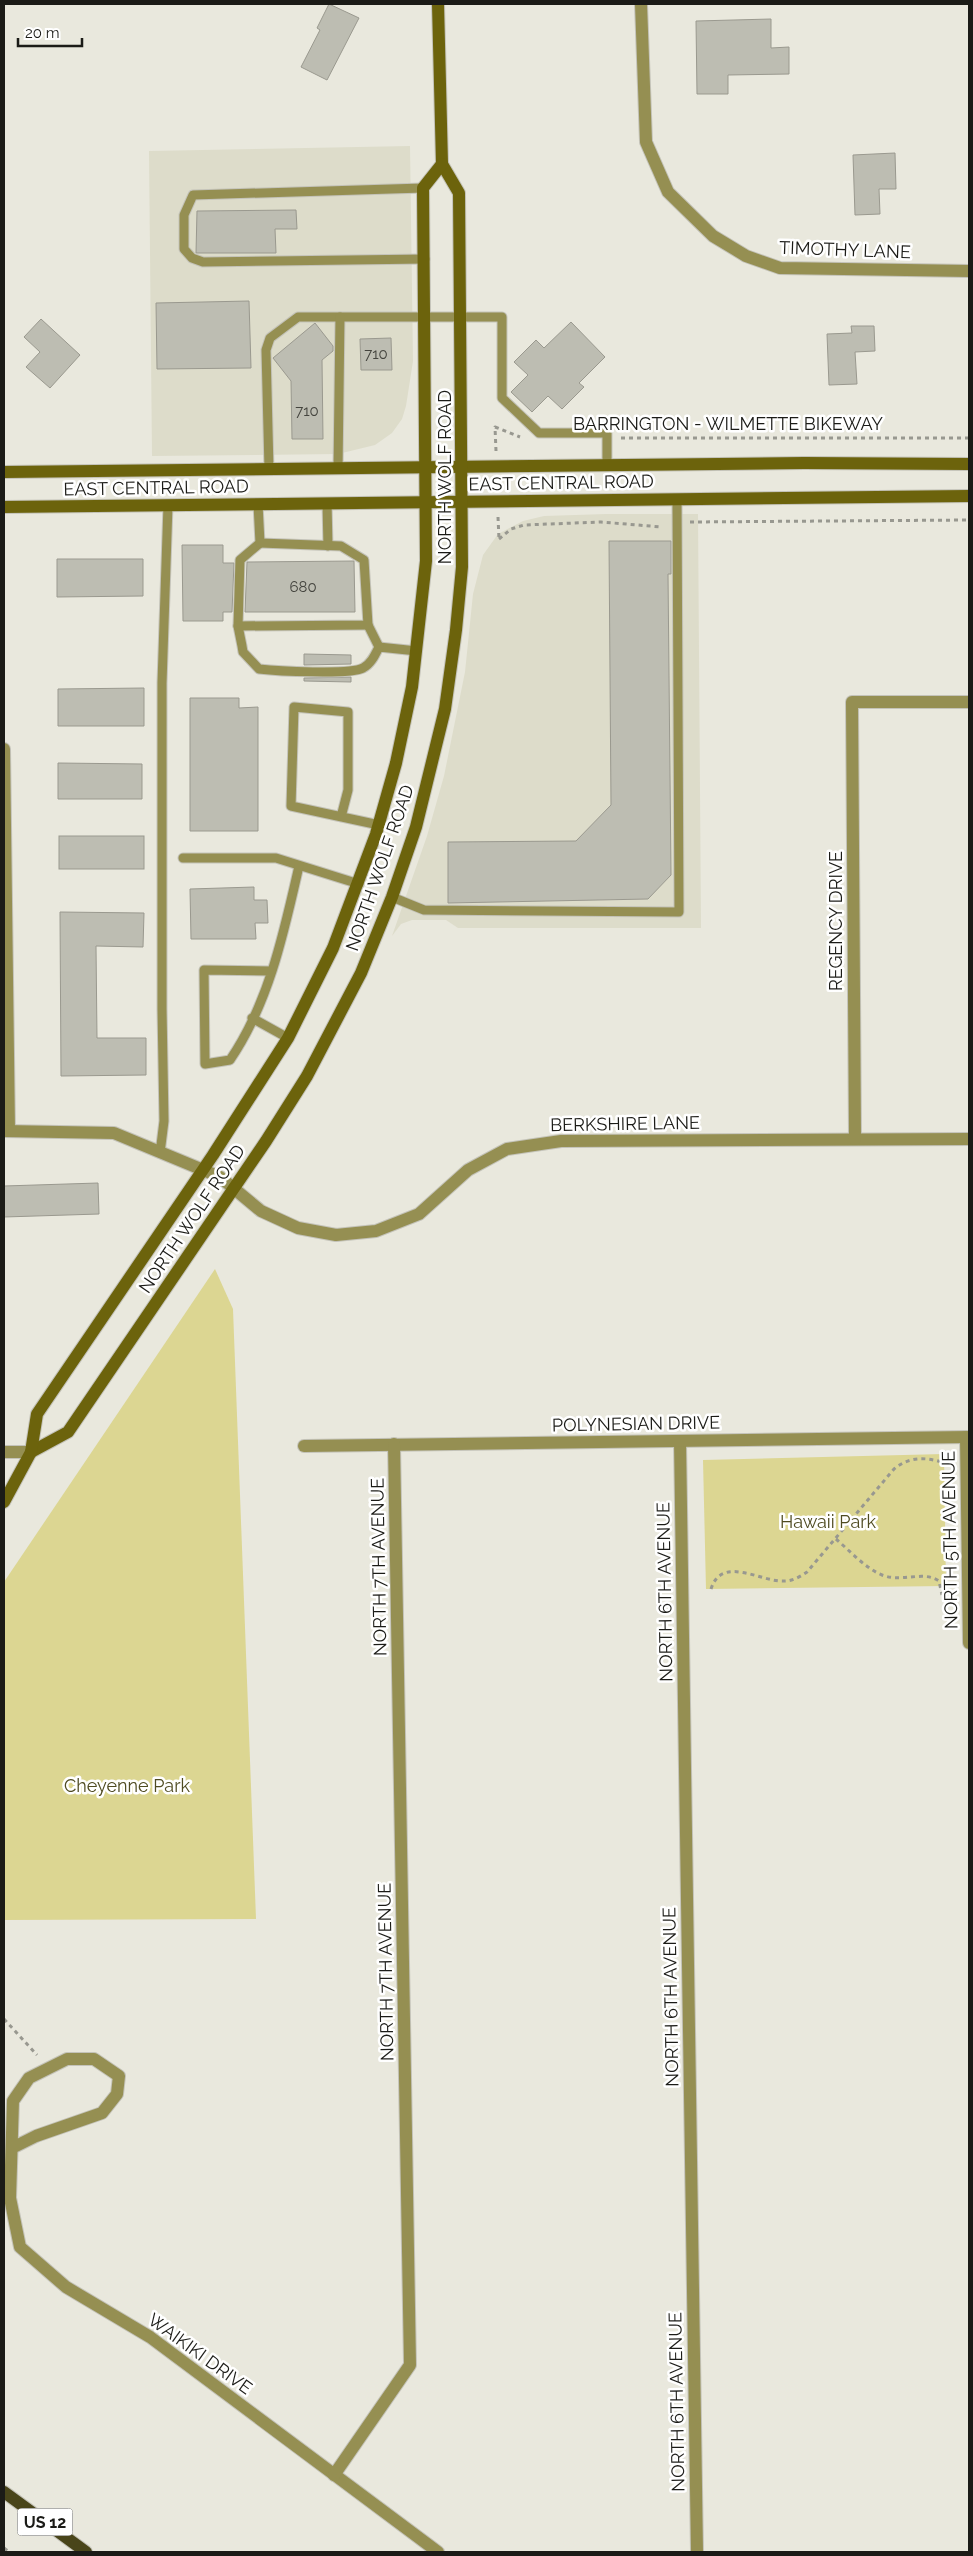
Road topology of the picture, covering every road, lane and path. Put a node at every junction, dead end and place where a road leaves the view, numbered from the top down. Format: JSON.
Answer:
{"nodes":[{"id":1,"x":438,"y":4,"type":"edge"},
{"id":2,"x":641,"y":4,"type":"edge"},
{"id":3,"x":442,"y":164,"type":"junction"},
{"id":4,"x":423,"y":188,"type":"junction"},
{"id":5,"x":425,"y":259,"type":"junction"},
{"id":6,"x":969,"y":271,"type":"edge"},
{"id":7,"x":426,"y":316,"type":"junction"},
{"id":8,"x":462,"y":316,"type":"junction"},
{"id":9,"x":340,"y":317,"type":"junction"},
{"id":10,"x":495,"y":432,"type":"dead end"},
{"id":11,"x":523,"y":438,"type":"dead end"},
{"id":12,"x":607,"y":438,"type":"junction"},
{"id":13,"x":969,"y":438,"type":"edge"},
{"id":14,"x":969,"y":464,"type":"edge"},
{"id":15,"x":607,"y":465,"type":"junction"},
{"id":16,"x":462,"y":467,"type":"junction"},
{"id":17,"x":427,"y":468,"type":"junction"},
{"id":18,"x":269,"y":469,"type":"junction"},
{"id":19,"x":338,"y":469,"type":"junction"},
{"id":20,"x":4,"y":472,"type":"edge"},
{"id":21,"x":969,"y":496,"type":"edge"},
{"id":22,"x":677,"y":500,"type":"junction"},
{"id":23,"x":426,"y":502,"type":"junction"},
{"id":24,"x":463,"y":502,"type":"junction"},
{"id":25,"x":258,"y":504,"type":"junction"},
{"id":26,"x":328,"y":504,"type":"junction"},
{"id":27,"x":168,"y":505,"type":"junction"},
{"id":28,"x":4,"y":507,"type":"edge"},
{"id":29,"x":969,"y":520,"type":"edge"},
{"id":30,"x":677,"y":522,"type":"junction"},
{"id":31,"x":498,"y":534,"type":"dead end"},
{"id":32,"x":260,"y":543,"type":"junction"},
{"id":33,"x":328,"y":546,"type":"junction"},
{"id":34,"x":368,"y":625,"type":"junction"},
{"id":35,"x":238,"y":626,"type":"junction"},
{"id":36,"x":379,"y":647,"type":"junction"},
{"id":37,"x":417,"y":652,"type":"junction"},
{"id":38,"x":969,"y":702,"type":"edge"},
{"id":39,"x":4,"y":749,"type":"edge"},
{"id":40,"x":341,"y":817,"type":"junction"},
{"id":41,"x":379,"y":825,"type":"junction"},
{"id":42,"x":183,"y":858,"type":"dead end"},
{"id":43,"x":298,"y":866,"type":"junction"},
{"id":44,"x":359,"y":884,"type":"junction"},
{"id":45,"x":392,"y":897,"type":"junction"},
{"id":46,"x":271,"y":972,"type":"junction"},
{"id":47,"x":252,"y":1018,"type":"junction"},
{"id":48,"x":288,"y":1038,"type":"junction"},
{"id":49,"x":6,"y":1131,"type":"edge"},
{"id":50,"x":969,"y":1138,"type":"edge"},
{"id":51,"x":855,"y":1139,"type":"junction"},
{"id":52,"x":160,"y":1153,"type":"junction"},
{"id":53,"x":203,"y":1170,"type":"junction"},
{"id":54,"x":234,"y":1189,"type":"junction"},
{"id":55,"x":968,"y":1437,"type":"edge"},
{"id":56,"x":680,"y":1441,"type":"junction"},
{"id":57,"x":394,"y":1444,"type":"junction"},
{"id":58,"x":304,"y":1446,"type":"dead end"},
{"id":59,"x":4,"y":1452,"type":"edge"},
{"id":60,"x":31,"y":1452,"type":"junction"},
{"id":61,"x":965,"y":1466,"type":"junction"},
{"id":62,"x":4,"y":1502,"type":"edge"},
{"id":63,"x":836,"y":1538,"type":"junction"},
{"id":64,"x":711,"y":1589,"type":"dead end"},
{"id":65,"x":942,"y":1595,"type":"dead end"},
{"id":66,"x":969,"y":1643,"type":"edge"},
{"id":67,"x":4,"y":2019,"type":"edge"},
{"id":68,"x":50,"y":2068,"type":"junction"},
{"id":69,"x":12,"y":2148,"type":"junction"},
{"id":70,"x":334,"y":2475,"type":"junction"},
{"id":71,"x":4,"y":2492,"type":"edge"},
{"id":72,"x":4,"y":2548,"type":"edge"},
{"id":73,"x":9,"y":2552,"type":"edge"},
{"id":74,"x":86,"y":2552,"type":"edge"},
{"id":75,"x":438,"y":2552,"type":"edge"},
{"id":76,"x":696,"y":2552,"type":"edge"}],
"edges":[{"from":1,"to":3,"type":"main road","name":"NORTH WOLF ROAD"},
{"from":2,"to":6,"type":"street","name":"TIMOTHY LANE"},
{"from":3,"to":4,"type":"main road"},
{"from":3,"to":8,"type":"main road","name":"NORTH WOLF ROAD"},
{"from":4,"to":5,"type":"main road","name":"NORTH WOLF ROAD"},
{"from":4,"to":5,"type":"lane"},
{"from":5,"to":7,"type":"main road","name":"NORTH WOLF ROAD"},
{"from":7,"to":8,"type":"lane"},
{"from":7,"to":9,"type":"lane"},
{"from":7,"to":17,"type":"main road","name":"NORTH WOLF ROAD"},
{"from":8,"to":12,"type":"lane"},
{"from":8,"to":16,"type":"main road","name":"NORTH WOLF ROAD"},
{"from":9,"to":18,"type":"lane"},
{"from":9,"to":19,"type":"lane"},
{"from":10,"to":11,"type":"path"},
{"from":12,"to":13,"type":"path","name":"BARRINGTON - WILMETTE BIKEWAY"},
{"from":12,"to":15,"type":"lane"},
{"from":14,"to":15,"type":"main road","name":"EAST CENTRAL ROAD"},
{"from":15,"to":16,"type":"main road","name":"EAST CENTRAL ROAD"},
{"from":16,"to":17,"type":"main road","name":"EAST CENTRAL ROAD"},
{"from":16,"to":24,"type":"main road","name":"NORTH WOLF ROAD"},
{"from":17,"to":19,"type":"main road","name":"EAST CENTRAL ROAD"},
{"from":17,"to":23,"type":"main road","name":"NORTH WOLF ROAD"},
{"from":18,"to":19,"type":"main road","name":"EAST CENTRAL ROAD"},
{"from":18,"to":20,"type":"main road","name":"EAST CENTRAL ROAD"},
{"from":21,"to":22,"type":"main road","name":"EAST CENTRAL ROAD"},
{"from":22,"to":24,"type":"main road","name":"EAST CENTRAL ROAD"},
{"from":22,"to":30,"type":"lane"},
{"from":23,"to":24,"type":"main road","name":"EAST CENTRAL ROAD"},
{"from":23,"to":26,"type":"main road","name":"EAST CENTRAL ROAD"},
{"from":23,"to":37,"type":"main road","name":"NORTH WOLF ROAD"},
{"from":24,"to":45,"type":"main road","name":"NORTH WOLF ROAD"},
{"from":25,"to":26,"type":"main road","name":"EAST CENTRAL ROAD"},
{"from":25,"to":27,"type":"main road","name":"EAST CENTRAL ROAD"},
{"from":25,"to":32,"type":"lane"},
{"from":26,"to":33,"type":"lane"},
{"from":27,"to":28,"type":"main road","name":"EAST CENTRAL ROAD"},
{"from":27,"to":52,"type":"lane"},
{"from":29,"to":30,"type":"path"},
{"from":30,"to":31,"type":"path"},
{"from":30,"to":45,"type":"lane"},
{"from":32,"to":33,"type":"lane"},
{"from":32,"to":35,"type":"lane"},
{"from":33,"to":34,"type":"lane"},
{"from":34,"to":35,"type":"lane"},
{"from":34,"to":36,"type":"lane"},
{"from":35,"to":36,"type":"lane"},
{"from":36,"to":37,"type":"lane"},
{"from":37,"to":41,"type":"main road","name":"NORTH WOLF ROAD"},
{"from":38,"to":51,"type":"street","name":"REGENCY DRIVE"},
{"from":39,"to":49,"type":"street"},
{"from":40,"to":40,"type":"lane"},
{"from":40,"to":41,"type":"lane"},
{"from":41,"to":44,"type":"main road","name":"NORTH WOLF ROAD"},
{"from":42,"to":43,"type":"lane"},
{"from":43,"to":44,"type":"lane"},
{"from":43,"to":46,"type":"lane"},
{"from":44,"to":48,"type":"main road","name":"NORTH WOLF ROAD"},
{"from":45,"to":54,"type":"main road","name":"NORTH WOLF ROAD"},
{"from":46,"to":47,"type":"lane"},
{"from":46,"to":47,"type":"lane"},
{"from":47,"to":48,"type":"lane"},
{"from":48,"to":53,"type":"main road","name":"NORTH WOLF ROAD"},
{"from":49,"to":52,"type":"street","name":"BERKSHIRE LANE"},
{"from":50,"to":51,"type":"street","name":"BERKSHIRE LANE"},
{"from":51,"to":54,"type":"street","name":"BERKSHIRE LANE"},
{"from":52,"to":53,"type":"street","name":"BERKSHIRE LANE"},
{"from":53,"to":54,"type":"street","name":"BERKSHIRE LANE"},
{"from":53,"to":60,"type":"main road","name":"NORTH WOLF ROAD"},
{"from":54,"to":60,"type":"main road","name":"NORTH WOLF ROAD"},
{"from":55,"to":56,"type":"street","name":"POLYNESIAN DRIVE"},
{"from":55,"to":61,"type":"street","name":"NORTH 5TH AVENUE"},
{"from":56,"to":57,"type":"street","name":"POLYNESIAN DRIVE"},
{"from":56,"to":76,"type":"street","name":"NORTH 6TH AVENUE"},
{"from":57,"to":58,"type":"street","name":"POLYNESIAN DRIVE"},
{"from":57,"to":70,"type":"street","name":"NORTH 7TH AVENUE"},
{"from":59,"to":60,"type":"street"},
{"from":60,"to":62,"type":"main road","name":"NORTH WOLF ROAD"},
{"from":61,"to":63,"type":"path"},
{"from":61,"to":66,"type":"street","name":"NORTH 5TH AVENUE"},
{"from":63,"to":64,"type":"path"},
{"from":63,"to":65,"type":"path"},
{"from":67,"to":68,"type":"path"},
{"from":68,"to":69,"type":"street","name":"WAIKIKI DRIVE"},
{"from":68,"to":69,"type":"street","name":"WAIKIKI DRIVE"},
{"from":69,"to":70,"type":"street","name":"WAIKIKI DRIVE"},
{"from":70,"to":75,"type":"street","name":"WAIKIKI DRIVE"},
{"from":71,"to":74,"type":"main road","number":"US 12"},
{"from":72,"to":73,"type":"path"}]}
